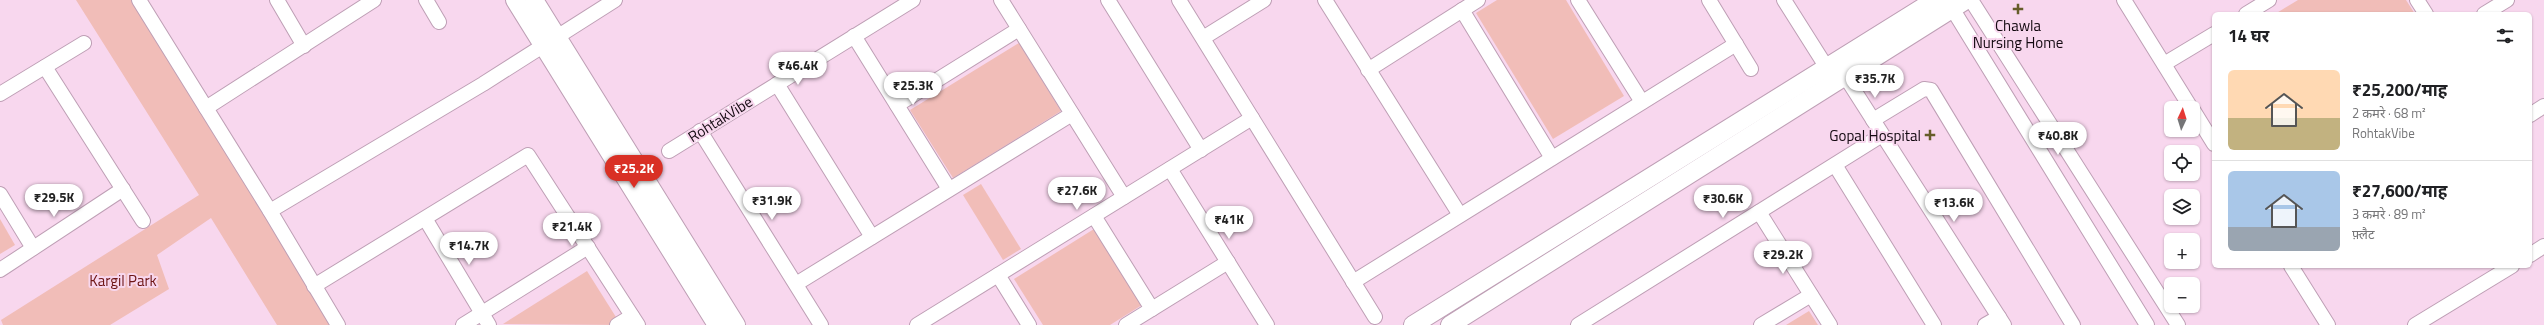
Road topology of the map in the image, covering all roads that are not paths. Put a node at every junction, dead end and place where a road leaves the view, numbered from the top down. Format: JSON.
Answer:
{"nodes":[{"id":1,"x":139,"y":0,"type":"edge"},
{"id":2,"x":277,"y":0,"type":"edge"},
{"id":3,"x":374,"y":0,"type":"edge"},
{"id":4,"x":426,"y":0,"type":"edge"},
{"id":5,"x":515,"y":0,"type":"edge"},
{"id":6,"x":534,"y":0,"type":"edge"},
{"id":7,"x":615,"y":0,"type":"edge"},
{"id":8,"x":913,"y":0,"type":"edge"},
{"id":9,"x":1001,"y":0,"type":"edge"},
{"id":10,"x":1108,"y":0,"type":"edge"},
{"id":11,"x":1179,"y":0,"type":"edge"},
{"id":12,"x":1264,"y":0,"type":"edge"},
{"id":13,"x":1325,"y":0,"type":"edge"},
{"id":14,"x":1478,"y":0,"type":"edge"},
{"id":15,"x":1578,"y":0,"type":"edge"},
{"id":16,"x":1709,"y":0,"type":"edge"},
{"id":17,"x":1784,"y":0,"type":"edge"},
{"id":18,"x":1935,"y":0,"type":"edge"},
{"id":19,"x":1971,"y":0,"type":"edge"},
{"id":20,"x":2124,"y":0,"type":"edge"},
{"id":21,"x":2417,"y":0,"type":"edge"},
{"id":22,"x":2507,"y":0,"type":"edge"},
{"id":23,"x":1955,"y":3,"type":"edge"},
{"id":24,"x":2265,"y":6,"type":"edge"},
{"id":25,"x":1462,"y":10,"type":"junction"},
{"id":26,"x":2251,"y":12,"type":"edge"},
{"id":27,"x":2425,"y":12,"type":"edge"},
{"id":28,"x":2487,"y":12,"type":"edge"},
{"id":29,"x":439,"y":22,"type":"dead end"},
{"id":30,"x":1019,"y":29,"type":"junction"},
{"id":31,"x":2212,"y":35,"type":"edge"},
{"id":32,"x":854,"y":36,"type":"junction"},
{"id":33,"x":1203,"y":38,"type":"junction"},
{"id":34,"x":551,"y":41,"type":"junction"},
{"id":35,"x":84,"y":43,"type":"dead end"},
{"id":36,"x":1736,"y":44,"type":"junction"},
{"id":37,"x":304,"y":46,"type":"junction"},
{"id":38,"x":2164,"y":64,"type":"junction"},
{"id":39,"x":45,"y":67,"type":"junction"},
{"id":40,"x":1827,"y":68,"type":"junction"},
{"id":41,"x":1751,"y":69,"type":"dead end"},
{"id":42,"x":1368,"y":70,"type":"junction"},
{"id":43,"x":1845,"y":76,"type":"junction"},
{"id":44,"x":777,"y":84,"type":"junction"},
{"id":45,"x":0,"y":94,"type":"edge"},
{"id":46,"x":2187,"y":101,"type":"edge"},
{"id":47,"x":1642,"y":102,"type":"junction"},
{"id":48,"x":897,"y":105,"type":"junction"},
{"id":49,"x":2544,"y":106,"type":"edge"},
{"id":50,"x":206,"y":108,"type":"junction"},
{"id":51,"x":1072,"y":114,"type":"junction"},
{"id":52,"x":2532,"y":114,"type":"edge"},
{"id":53,"x":1252,"y":118,"type":"junction"},
{"id":54,"x":1873,"y":120,"type":"junction"},
{"id":55,"x":2200,"y":122,"type":"edge"},
{"id":56,"x":700,"y":131,"type":"junction"},
{"id":57,"x":1882,"y":135,"type":"junction"},
{"id":58,"x":2212,"y":141,"type":"edge"},
{"id":59,"x":1201,"y":150,"type":"junction"},
{"id":60,"x":669,"y":151,"type":"dead end"},
{"id":61,"x":1552,"y":158,"type":"junction"},
{"id":62,"x":1835,"y":165,"type":"junction"},
{"id":63,"x":1170,"y":169,"type":"junction"},
{"id":64,"x":123,"y":189,"type":"junction"},
{"id":65,"x":949,"y":189,"type":"junction"},
{"id":66,"x":0,"y":194,"type":"edge"},
{"id":67,"x":1124,"y":197,"type":"junction"},
{"id":68,"x":270,"y":211,"type":"junction"},
{"id":69,"x":1759,"y":212,"type":"junction"},
{"id":70,"x":1460,"y":215,"type":"junction"},
{"id":71,"x":1094,"y":216,"type":"junction"},
{"id":72,"x":426,"y":220,"type":"junction"},
{"id":73,"x":143,"y":221,"type":"dead end"},
{"id":74,"x":872,"y":237,"type":"junction"},
{"id":75,"x":2544,"y":246,"type":"edge"},
{"id":76,"x":588,"y":247,"type":"junction"},
{"id":77,"x":33,"y":248,"type":"junction"},
{"id":78,"x":2532,"y":254,"type":"edge"},
{"id":79,"x":1228,"y":262,"type":"junction"},
{"id":80,"x":2292,"y":268,"type":"edge"},
{"id":81,"x":2509,"y":268,"type":"edge"},
{"id":82,"x":0,"y":270,"type":"edge"},
{"id":83,"x":998,"y":275,"type":"junction"},
{"id":84,"x":1353,"y":282,"type":"junction"},
{"id":85,"x":796,"y":284,"type":"junction"},
{"id":86,"x":314,"y":286,"type":"junction"},
{"id":87,"x":1811,"y":295,"type":"junction"},
{"id":88,"x":1152,"y":309,"type":"junction"},
{"id":89,"x":1376,"y":317,"type":"dead end"},
{"id":90,"x":486,"y":319,"type":"edge"},
{"id":91,"x":635,"y":320,"type":"edge"},
{"id":92,"x":2001,"y":321,"type":"edge"},
{"id":93,"x":924,"y":323,"type":"edge"},
{"id":94,"x":338,"y":325,"type":"edge"},
{"id":95,"x":463,"y":325,"type":"edge"},
{"id":96,"x":616,"y":325,"type":"edge"},
{"id":97,"x":717,"y":325,"type":"edge"},
{"id":98,"x":736,"y":325,"type":"edge"},
{"id":99,"x":821,"y":325,"type":"edge"},
{"id":100,"x":1029,"y":325,"type":"edge"},
{"id":101,"x":1126,"y":325,"type":"edge"},
{"id":102,"x":1267,"y":325,"type":"edge"},
{"id":103,"x":1413,"y":325,"type":"edge"},
{"id":104,"x":1450,"y":325,"type":"edge"},
{"id":105,"x":1578,"y":325,"type":"edge"},
{"id":106,"x":1761,"y":325,"type":"edge"},
{"id":107,"x":1830,"y":325,"type":"edge"},
{"id":108,"x":1934,"y":325,"type":"edge"},
{"id":109,"x":1985,"y":325,"type":"edge"},
{"id":110,"x":2073,"y":325,"type":"edge"},
{"id":111,"x":2147,"y":325,"type":"edge"},
{"id":112,"x":2178,"y":325,"type":"edge"},
{"id":113,"x":2328,"y":325,"type":"edge"},
{"id":114,"x":2415,"y":325,"type":"edge"}],
"edges":[{"from":1,"to":50,"type":"street"},
{"from":2,"to":37,"type":"street"},
{"from":3,"to":37,"type":"street"},
{"from":4,"to":29,"type":"street"},
{"from":5,"to":34,"type":"main road"},
{"from":6,"to":34,"type":"main road"},
{"from":7,"to":34,"type":"street"},
{"from":8,"to":32,"type":"street","name":"RohtakVibe"},
{"from":9,"to":30,"type":"street"},
{"from":10,"to":59,"type":"street"},
{"from":11,"to":33,"type":"street"},
{"from":12,"to":33,"type":"street"},
{"from":13,"to":42,"type":"street"},
{"from":14,"to":25,"type":"street"},
{"from":15,"to":47,"type":"street"},
{"from":16,"to":36,"type":"street"},
{"from":17,"to":40,"type":"street"},
{"from":18,"to":40,"type":"main road"},
{"from":19,"to":112,"type":"street"},
{"from":20,"to":38,"type":"street"},
{"from":21,"to":27,"type":"street"},
{"from":22,"to":28,"type":"street"},
{"from":23,"to":43,"type":"main road"},
{"from":23,"to":111,"type":"street"},
{"from":24,"to":26,"type":"street"},
{"from":25,"to":42,"type":"street"},
{"from":25,"to":61,"type":"street"},
{"from":30,"to":48,"type":"street"},
{"from":30,"to":51,"type":"street"},
{"from":31,"to":38,"type":"street"},
{"from":32,"to":44,"type":"street","name":"RohtakVibe"},
{"from":32,"to":48,"type":"street"},
{"from":33,"to":53,"type":"street"},
{"from":34,"to":68,"type":"street"},
{"from":34,"to":97,"type":"main road"},
{"from":34,"to":98,"type":"main road"},
{"from":35,"to":39,"type":"street"},
{"from":36,"to":41,"type":"street"},
{"from":36,"to":47,"type":"street"},
{"from":37,"to":50,"type":"street"},
{"from":38,"to":46,"type":"street"},
{"from":39,"to":45,"type":"street"},
{"from":39,"to":64,"type":"street"},
{"from":40,"to":103,"type":"main road"},
{"from":42,"to":70,"type":"street"},
{"from":43,"to":54,"type":"street"},
{"from":43,"to":104,"type":"main road"},
{"from":44,"to":56,"type":"street","name":"RohtakVibe"},
{"from":44,"to":74,"type":"street"},
{"from":47,"to":61,"type":"street"},
{"from":48,"to":65,"type":"street"},
{"from":49,"to":52,"type":"street"},
{"from":50,"to":68,"type":"street"},
{"from":51,"to":65,"type":"street"},
{"from":51,"to":67,"type":"street"},
{"from":53,"to":59,"type":"street"},
{"from":53,"to":84,"type":"street"},
{"from":54,"to":57,"type":"street"},
{"from":54,"to":110,"type":"street"},
{"from":55,"to":58,"type":"street"},
{"from":56,"to":60,"type":"street","name":"RohtakVibe"},
{"from":56,"to":85,"type":"street"},
{"from":57,"to":62,"type":"street"},
{"from":57,"to":92,"type":"street"},
{"from":59,"to":63,"type":"street"},
{"from":61,"to":70,"type":"street"},
{"from":62,"to":69,"type":"street"},
{"from":62,"to":108,"type":"street"},
{"from":63,"to":67,"type":"street"},
{"from":63,"to":79,"type":"street"},
{"from":64,"to":73,"type":"street"},
{"from":64,"to":77,"type":"street"},
{"from":65,"to":74,"type":"street"},
{"from":66,"to":77,"type":"street"},
{"from":67,"to":71,"type":"street"},
{"from":68,"to":86,"type":"street"},
{"from":69,"to":87,"type":"street"},
{"from":69,"to":105,"type":"street"},
{"from":70,"to":84,"type":"street"},
{"from":71,"to":83,"type":"street"},
{"from":71,"to":88,"type":"street"},
{"from":72,"to":76,"type":"street"},
{"from":72,"to":86,"type":"street"},
{"from":72,"to":90,"type":"street"},
{"from":74,"to":85,"type":"street"},
{"from":75,"to":78,"type":"street"},
{"from":76,"to":90,"type":"street"},
{"from":76,"to":91,"type":"street"},
{"from":77,"to":82,"type":"street"},
{"from":79,"to":88,"type":"street"},
{"from":79,"to":102,"type":"street"},
{"from":80,"to":113,"type":"street"},
{"from":81,"to":114,"type":"street"},
{"from":83,"to":93,"type":"street"},
{"from":83,"to":100,"type":"street"},
{"from":84,"to":89,"type":"street"},
{"from":85,"to":99,"type":"street"},
{"from":86,"to":94,"type":"street"},
{"from":87,"to":106,"type":"street"},
{"from":87,"to":107,"type":"street"},
{"from":88,"to":101,"type":"street"},
{"from":90,"to":95,"type":"street"},
{"from":91,"to":96,"type":"street"},
{"from":92,"to":109,"type":"street"}]}
